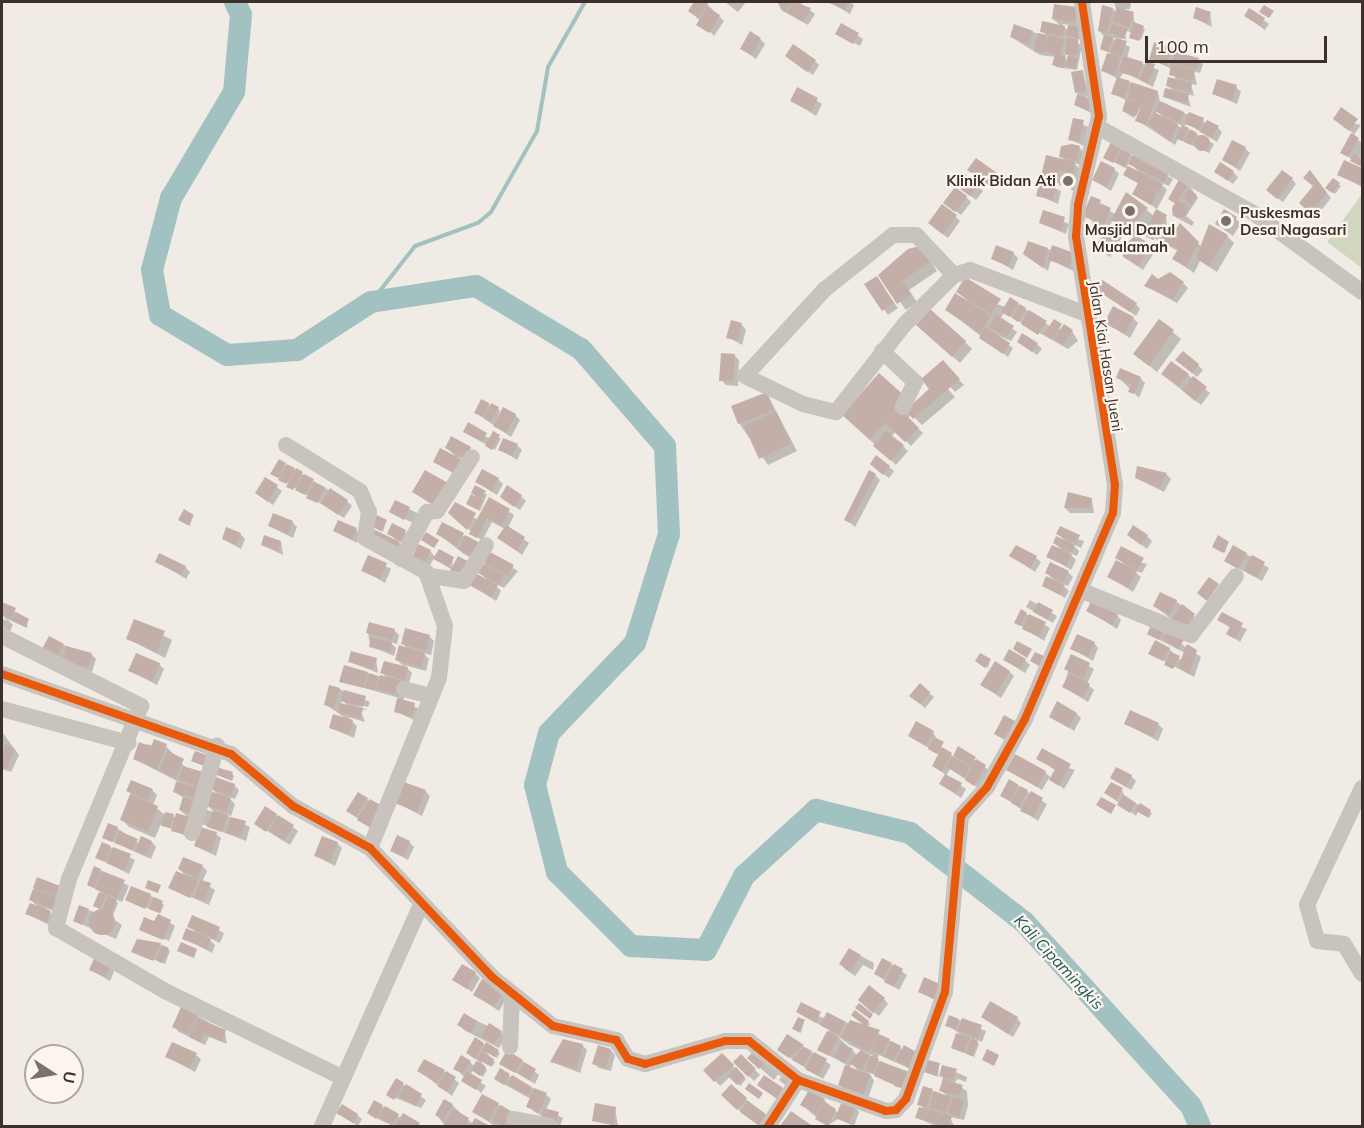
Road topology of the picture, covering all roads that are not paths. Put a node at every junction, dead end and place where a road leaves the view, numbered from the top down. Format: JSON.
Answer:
{"nodes":[{"id":1,"x":1082,"y":2,"type":"edge"},
{"id":2,"x":1098,"y":127,"type":"junction"},
{"id":3,"x":954,"y":276,"type":"junction"},
{"id":4,"x":1362,"y":292,"type":"edge"},
{"id":5,"x":1084,"y":313,"type":"junction"},
{"id":6,"x":882,"y":351,"type":"junction"},
{"id":7,"x":903,"y":407,"type":"dead end"},
{"id":8,"x":286,"y":445,"type":"dead end"},
{"id":9,"x":472,"y":457,"type":"dead end"},
{"id":10,"x":486,"y":545,"type":"dead end"},
{"id":11,"x":401,"y":559,"type":"junction"},
{"id":12,"x":430,"y":576,"type":"junction"},
{"id":13,"x":1236,"y":576,"type":"dead end"},
{"id":14,"x":1080,"y":590,"type":"junction"},
{"id":15,"x":2,"y":636,"type":"edge"},
{"id":16,"x":2,"y":674,"type":"edge"},
{"id":17,"x":404,"y":689,"type":"dead end"},
{"id":18,"x":431,"y":696,"type":"junction"},
{"id":19,"x":2,"y":709,"type":"edge"},
{"id":20,"x":134,"y":723,"type":"junction"},
{"id":21,"x":129,"y":744,"type":"junction"},
{"id":22,"x":217,"y":746,"type":"junction"},
{"id":23,"x":1362,"y":788,"type":"edge"},
{"id":24,"x":192,"y":833,"type":"dead end"},
{"id":25,"x":370,"y":848,"type":"junction"},
{"id":26,"x":421,"y":905,"type":"junction"},
{"id":27,"x":1362,"y":975,"type":"edge"},
{"id":28,"x":512,"y":996,"type":"junction"},
{"id":29,"x":510,"y":1047,"type":"dead end"},
{"id":30,"x":341,"y":1077,"type":"junction"},
{"id":31,"x":798,"y":1080,"type":"junction"},
{"id":32,"x":514,"y":1119,"type":"dead end"},
{"id":33,"x":322,"y":1126,"type":"edge"},
{"id":34,"x":549,"y":1126,"type":"edge"},
{"id":35,"x":768,"y":1126,"type":"edge"}],
"edges":[{"from":1,"to":2,"type":"street","name":"Jalan Kiai Hasan Jueni"},
{"from":2,"to":4,"type":"street"},
{"from":2,"to":5,"type":"street","name":"Jalan Kiai Hasan Jueni"},
{"from":3,"to":5,"type":"street"},
{"from":3,"to":6,"type":"street"},
{"from":3,"to":6,"type":"street"},
{"from":5,"to":14,"type":"street","name":"Jalan Kiai Hasan Jueni"},
{"from":6,"to":7,"type":"street"},
{"from":8,"to":11,"type":"street"},
{"from":9,"to":11,"type":"street"},
{"from":10,"to":12,"type":"street"},
{"from":11,"to":12,"type":"street"},
{"from":12,"to":18,"type":"street"},
{"from":13,"to":14,"type":"street"},
{"from":14,"to":31,"type":"street","name":"Jalan Kiai Hasan Jueni"},
{"from":15,"to":20,"type":"street"},
{"from":16,"to":20,"type":"street"},
{"from":17,"to":18,"type":"street"},
{"from":18,"to":25,"type":"street"},
{"from":19,"to":21,"type":"street"},
{"from":20,"to":21,"type":"street"},
{"from":20,"to":22,"type":"street"},
{"from":21,"to":30,"type":"street"},
{"from":22,"to":24,"type":"street"},
{"from":22,"to":25,"type":"street"},
{"from":23,"to":27,"type":"street"},
{"from":25,"to":26,"type":"street"},
{"from":26,"to":28,"type":"street"},
{"from":26,"to":30,"type":"street"},
{"from":28,"to":29,"type":"street"},
{"from":28,"to":31,"type":"street"},
{"from":30,"to":33,"type":"street"},
{"from":31,"to":35,"type":"street"},
{"from":32,"to":34,"type":"street"}]}
